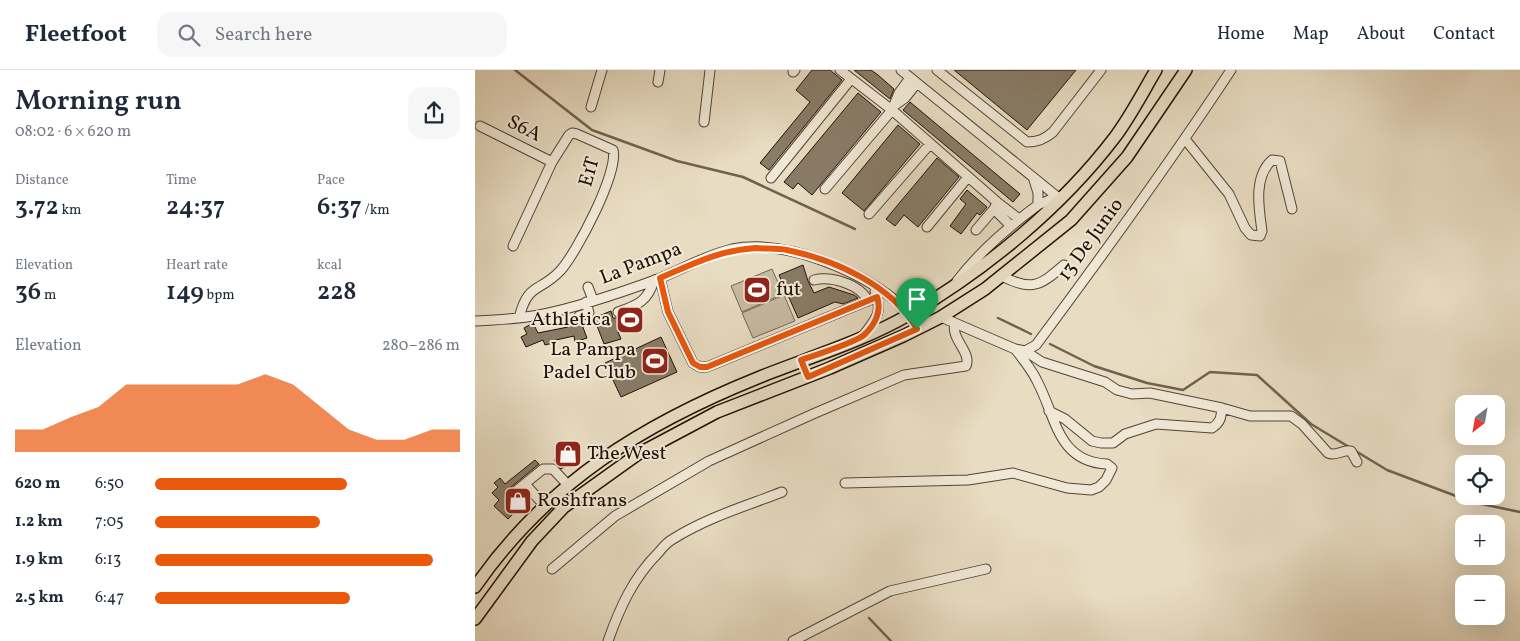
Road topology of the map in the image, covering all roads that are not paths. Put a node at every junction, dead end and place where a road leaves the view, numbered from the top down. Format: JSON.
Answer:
{"nodes":[{"id":1,"x":602,"y":70,"type":"edge"},
{"id":2,"x":660,"y":70,"type":"edge"},
{"id":3,"x":709,"y":70,"type":"edge"},
{"id":4,"x":840,"y":70,"type":"edge"},
{"id":5,"x":901,"y":70,"type":"edge"},
{"id":6,"x":937,"y":70,"type":"edge"},
{"id":7,"x":1101,"y":70,"type":"edge"},
{"id":8,"x":1156,"y":70,"type":"edge"},
{"id":9,"x":1186,"y":70,"type":"edge"},
{"id":10,"x":1231,"y":70,"type":"edge"},
{"id":11,"x":851,"y":79,"type":"junction"},
{"id":12,"x":913,"y":81,"type":"junction"},
{"id":13,"x":658,"y":82,"type":"dead end"},
{"id":14,"x":591,"y":107,"type":"dead end"},
{"id":15,"x":893,"y":108,"type":"junction"},
{"id":16,"x":704,"y":122,"type":"dead end"},
{"id":17,"x":480,"y":126,"type":"dead end"},
{"id":18,"x":1185,"y":139,"type":"junction"},
{"id":19,"x":929,"y":144,"type":"junction"},
{"id":20,"x":552,"y":162,"type":"junction"},
{"id":21,"x":969,"y":177,"type":"junction"},
{"id":22,"x":771,"y":178,"type":"dead end"},
{"id":23,"x":1034,"y":180,"type":"junction"},
{"id":24,"x":825,"y":189,"type":"dead end"},
{"id":25,"x":1058,"y":198,"type":"junction"},
{"id":26,"x":1038,"y":205,"type":"junction"},
{"id":27,"x":995,"y":206,"type":"junction"},
{"id":28,"x":1292,"y":209,"type":"dead end"},
{"id":29,"x":869,"y":214,"type":"dead end"},
{"id":30,"x":1019,"y":219,"type":"junction"},
{"id":31,"x":1011,"y":226,"type":"junction"},
{"id":32,"x":927,"y":227,"type":"dead end"},
{"id":33,"x":976,"y":230,"type":"dead end"},
{"id":34,"x":513,"y":246,"type":"dead end"},
{"id":35,"x":1064,"y":265,"type":"dead end"},
{"id":36,"x":845,"y":270,"type":"junction"},
{"id":37,"x":1002,"y":276,"type":"junction"},
{"id":38,"x":657,"y":279,"type":"junction"},
{"id":39,"x":814,"y":280,"type":"dead end"},
{"id":40,"x":834,"y":280,"type":"junction"},
{"id":41,"x":873,"y":284,"type":"junction"},
{"id":42,"x":955,"y":284,"type":"junction"},
{"id":43,"x":588,"y":287,"type":"dead end"},
{"id":44,"x":877,"y":297,"type":"junction"},
{"id":45,"x":589,"y":301,"type":"junction"},
{"id":46,"x":868,"y":301,"type":"junction"},
{"id":47,"x":618,"y":312,"type":"dead end"},
{"id":48,"x":909,"y":315,"type":"junction"},
{"id":49,"x":579,"y":316,"type":"dead end"},
{"id":50,"x":941,"y":317,"type":"junction"},
{"id":51,"x":519,"y":318,"type":"junction"},
{"id":52,"x":475,"y":321,"type":"edge"},
{"id":53,"x":955,"y":323,"type":"junction"},
{"id":54,"x":917,"y":329,"type":"junction"},
{"id":55,"x":863,"y":336,"type":"junction"},
{"id":56,"x":1020,"y":350,"type":"junction"},
{"id":57,"x":801,"y":360,"type":"junction"},
{"id":58,"x":808,"y":377,"type":"junction"},
{"id":59,"x":1222,"y":408,"type":"junction"},
{"id":60,"x":1049,"y":411,"type":"junction"},
{"id":61,"x":1357,"y":462,"type":"dead end"},
{"id":62,"x":845,"y":482,"type":"dead end"},
{"id":63,"x":525,"y":484,"type":"junction"},
{"id":64,"x":567,"y":484,"type":"junction"},
{"id":65,"x":782,"y":492,"type":"dead end"},
{"id":66,"x":511,"y":495,"type":"dead end"},
{"id":67,"x":544,"y":505,"type":"junction"},
{"id":68,"x":552,"y":569,"type":"dead end"},
{"id":69,"x":986,"y":569,"type":"dead end"},
{"id":70,"x":475,"y":587,"type":"edge"},
{"id":71,"x":475,"y":619,"type":"edge"},
{"id":72,"x":608,"y":641,"type":"edge"},
{"id":73,"x":793,"y":641,"type":"edge"}],
"edges":[{"from":1,"to":14,"type":"street"},
{"from":2,"to":13,"type":"street"},
{"from":3,"to":16,"type":"street"},
{"from":4,"to":11,"type":"street"},
{"from":5,"to":12,"type":"street"},
{"from":6,"to":7,"type":"street"},
{"from":8,"to":25,"type":"main road"},
{"from":9,"to":37,"type":"main road"},
{"from":10,"to":18,"type":"street","name":"13 De Junio"},
{"from":11,"to":15,"type":"street"},
{"from":11,"to":22,"type":"street"},
{"from":12,"to":15,"type":"street"},
{"from":12,"to":23,"type":"street"},
{"from":15,"to":19,"type":"street"},
{"from":15,"to":24,"type":"street"},
{"from":17,"to":20,"type":"street","name":"S6A"},
{"from":18,"to":28,"type":"street"},
{"from":18,"to":56,"type":"street","name":"13 De Junio"},
{"from":19,"to":21,"type":"street"},
{"from":19,"to":29,"type":"street"},
{"from":20,"to":34,"type":"street","name":"E1T"},
{"from":20,"to":51,"type":"street","name":"E1T"},
{"from":21,"to":27,"type":"street"},
{"from":21,"to":32,"type":"street"},
{"from":23,"to":25,"type":"street"},
{"from":23,"to":26,"type":"street"},
{"from":25,"to":26,"type":"street"},
{"from":25,"to":42,"type":"main road"},
{"from":26,"to":30,"type":"street"},
{"from":27,"to":30,"type":"street"},
{"from":27,"to":31,"type":"street"},
{"from":27,"to":33,"type":"street"},
{"from":30,"to":31,"type":"street"},
{"from":31,"to":42,"type":"street"},
{"from":35,"to":37,"type":"street"},
{"from":36,"to":38,"type":"street","name":"La Pampa"},
{"from":36,"to":40,"type":"street"},
{"from":36,"to":41,"type":"street","name":"La Pampa"},
{"from":37,"to":50,"type":"main road"},
{"from":38,"to":45,"type":"street","name":"La Pampa"},
{"from":38,"to":46,"type":"street"},
{"from":38,"to":47,"type":"street"},
{"from":39,"to":40,"type":"street"},
{"from":40,"to":46,"type":"street"},
{"from":41,"to":44,"type":"street"},
{"from":41,"to":48,"type":"street","name":"La Pampa"},
{"from":42,"to":48,"type":"main road"},
{"from":43,"to":45,"type":"street"},
{"from":44,"to":46,"type":"street"},
{"from":44,"to":55,"type":"street"},
{"from":45,"to":49,"type":"street"},
{"from":45,"to":51,"type":"street","name":"La Pampa"},
{"from":48,"to":54,"type":"street","name":"La Pampa"},
{"from":48,"to":55,"type":"main road"},
{"from":50,"to":53,"type":"street"},
{"from":50,"to":54,"type":"main road"},
{"from":51,"to":52,"type":"street","name":"La Pampa"},
{"from":53,"to":56,"type":"street"},
{"from":53,"to":68,"type":"street"},
{"from":54,"to":58,"type":"main road"},
{"from":55,"to":57,"type":"main road"},
{"from":56,"to":59,"type":"street"},
{"from":56,"to":60,"type":"street"},
{"from":57,"to":58,"type":"main road"},
{"from":57,"to":64,"type":"main road"},
{"from":58,"to":71,"type":"main road"},
{"from":59,"to":60,"type":"street"},
{"from":59,"to":61,"type":"street"},
{"from":60,"to":62,"type":"street"},
{"from":63,"to":64,"type":"street"},
{"from":63,"to":66,"type":"street"},
{"from":63,"to":67,"type":"street"},
{"from":64,"to":67,"type":"main road"},
{"from":65,"to":72,"type":"street"},
{"from":67,"to":70,"type":"main road"},
{"from":69,"to":73,"type":"street"}]}
